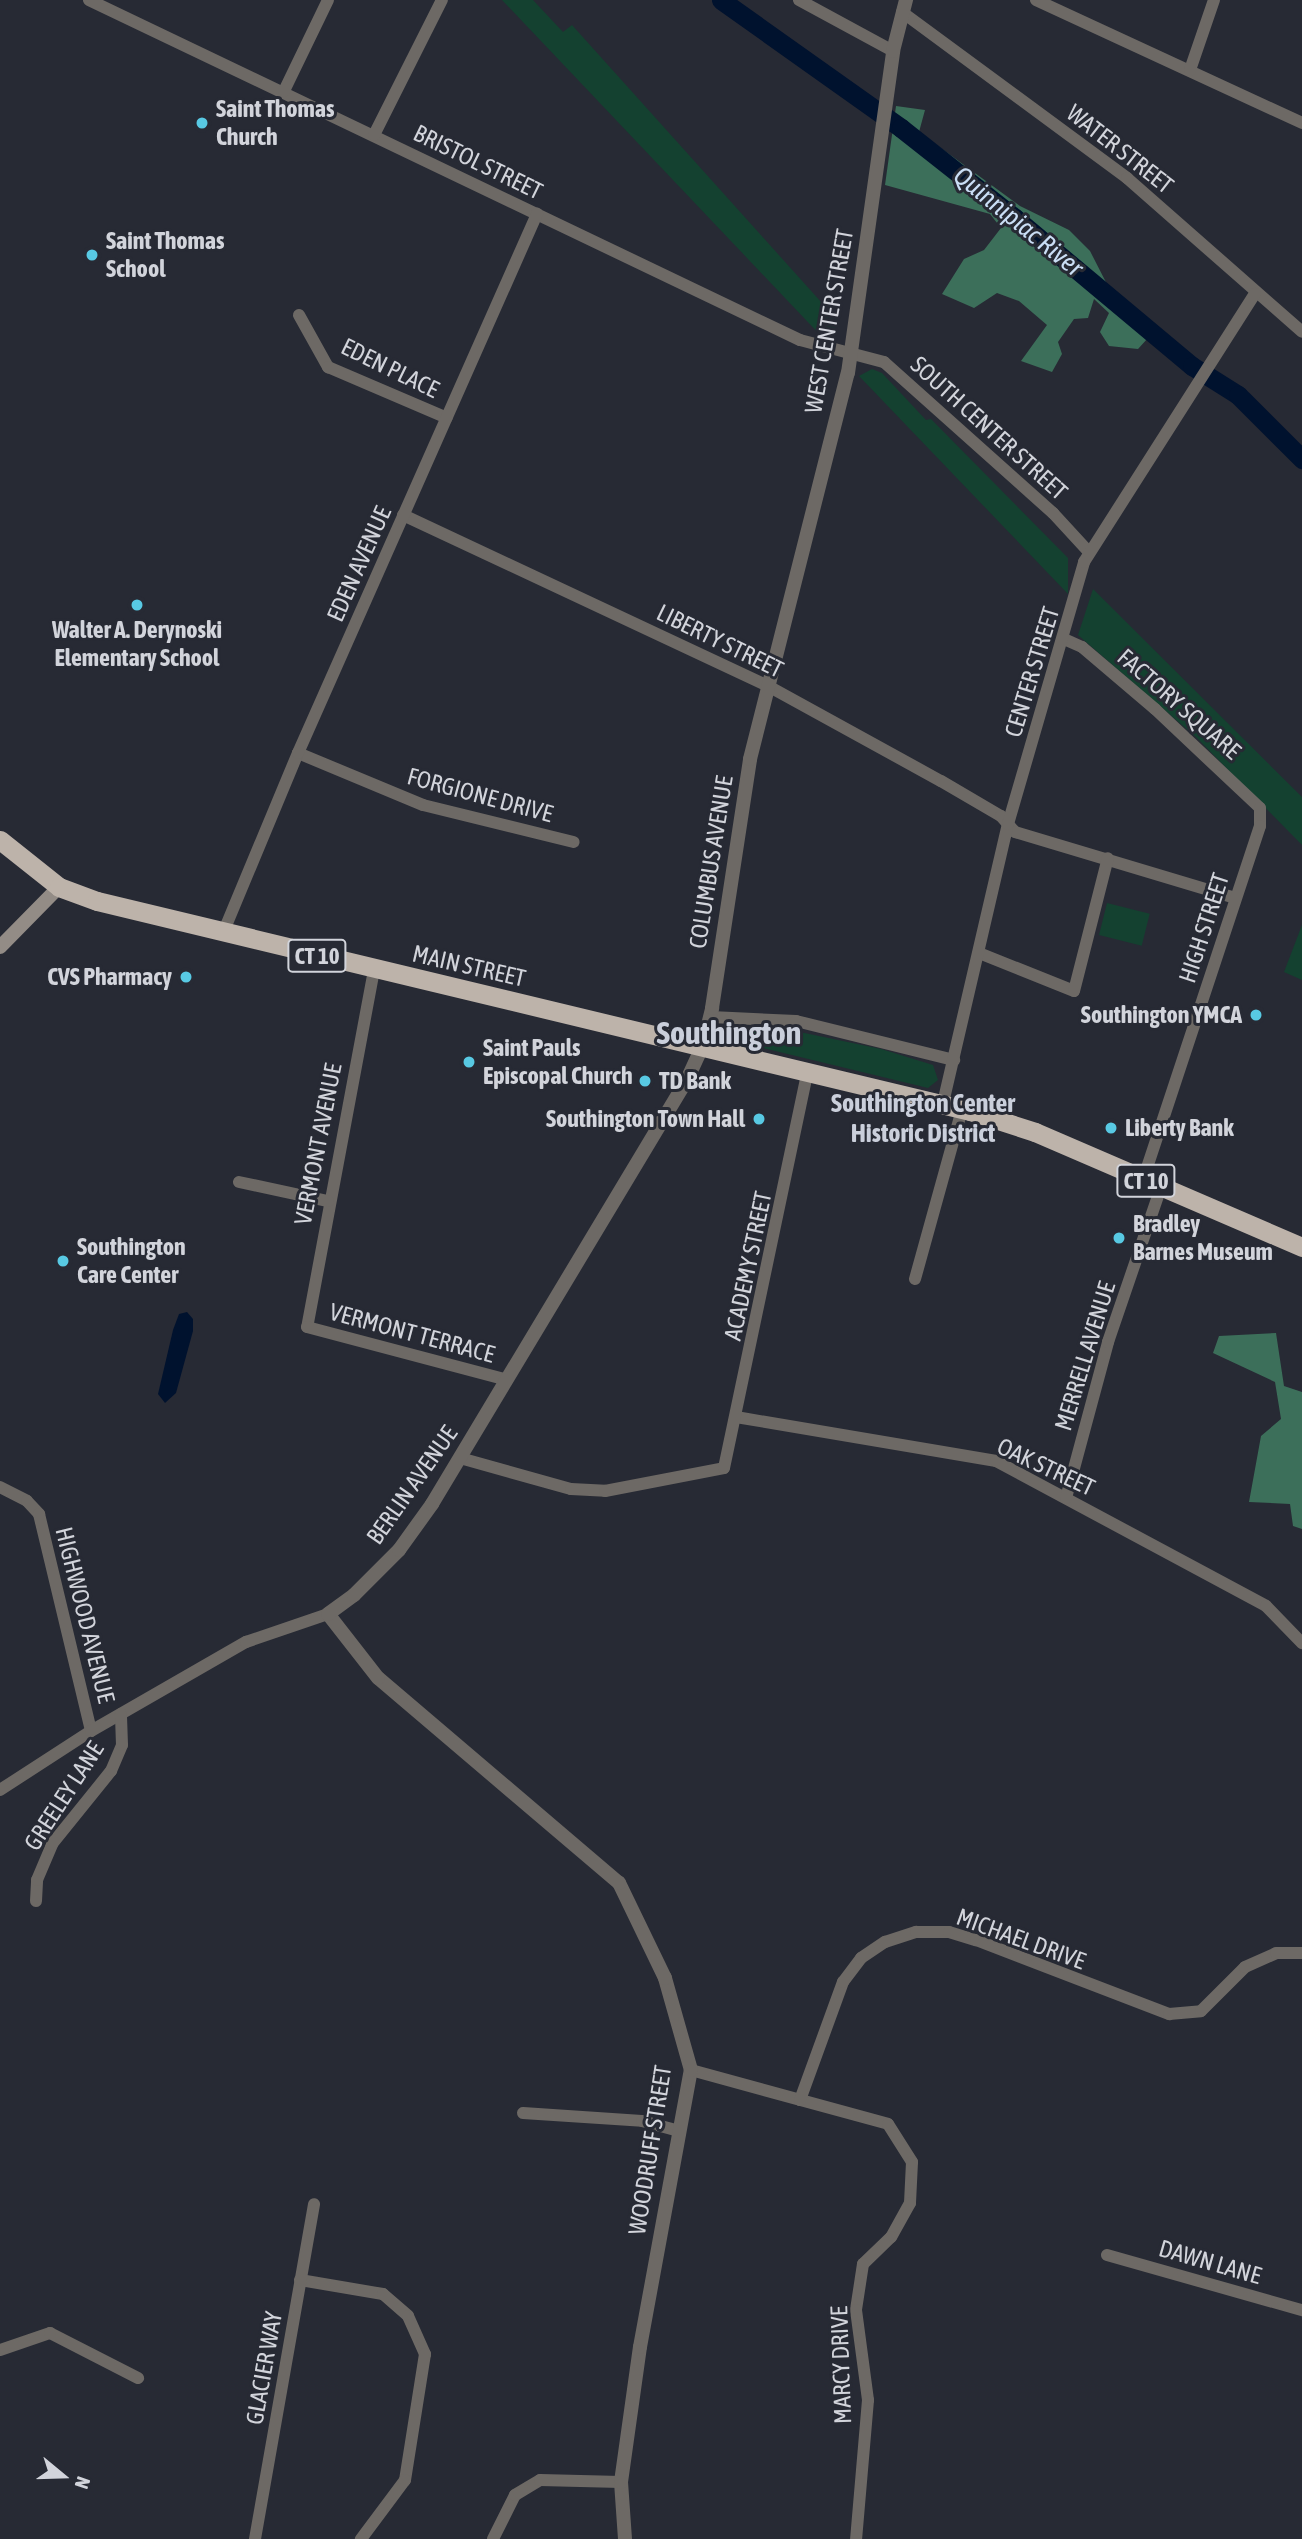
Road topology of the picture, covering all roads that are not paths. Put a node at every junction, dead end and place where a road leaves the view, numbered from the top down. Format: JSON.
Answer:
{"nodes":[{"id":1,"x":89,"y":0,"type":"edge"},
{"id":2,"x":328,"y":0,"type":"edge"},
{"id":3,"x":442,"y":0,"type":"edge"},
{"id":4,"x":799,"y":0,"type":"edge"},
{"id":5,"x":1036,"y":0,"type":"edge"},
{"id":6,"x":1214,"y":0,"type":"edge"},
{"id":7,"x":106,"y":3,"type":"edge"},
{"id":8,"x":904,"y":6,"type":"edge"},
{"id":9,"x":893,"y":51,"type":"junction"},
{"id":10,"x":1190,"y":70,"type":"junction"},
{"id":11,"x":284,"y":91,"type":"junction"},
{"id":12,"x":1302,"y":123,"type":"edge"},
{"id":13,"x":374,"y":135,"type":"junction"},
{"id":14,"x":537,"y":214,"type":"junction"},
{"id":15,"x":1255,"y":294,"type":"junction"},
{"id":16,"x":299,"y":315,"type":"dead end"},
{"id":17,"x":1302,"y":332,"type":"edge"},
{"id":18,"x":851,"y":354,"type":"junction"},
{"id":19,"x":447,"y":418,"type":"junction"},
{"id":20,"x":403,"y":515,"type":"junction"},
{"id":21,"x":1088,"y":551,"type":"junction"},
{"id":22,"x":1064,"y":639,"type":"junction"},
{"id":23,"x":768,"y":686,"type":"junction"},
{"id":24,"x":298,"y":753,"type":"junction"},
{"id":25,"x":1260,"y":808,"type":"joint"},
{"id":26,"x":1008,"y":824,"type":"junction"},
{"id":27,"x":0,"y":840,"type":"edge"},
{"id":28,"x":574,"y":842,"type":"dead end"},
{"id":29,"x":1108,"y":858,"type":"junction"},
{"id":30,"x":59,"y":887,"type":"junction"},
{"id":31,"x":1235,"y":898,"type":"junction"},
{"id":32,"x":223,"y":933,"type":"junction"},
{"id":33,"x":0,"y":947,"type":"edge"},
{"id":34,"x":979,"y":953,"type":"junction"},
{"id":35,"x":374,"y":970,"type":"junction"},
{"id":36,"x":711,"y":1017,"type":"junction"},
{"id":37,"x":703,"y":1045,"type":"junction"},
{"id":38,"x":954,"y":1060,"type":"junction"},
{"id":39,"x":808,"y":1071,"type":"junction"},
{"id":40,"x":943,"y":1103,"type":"junction"},
{"id":41,"x":962,"y":1109,"type":"junction"},
{"id":42,"x":239,"y":1182,"type":"dead end"},
{"id":43,"x":1152,"y":1183,"type":"junction"},
{"id":44,"x":328,"y":1201,"type":"junction"},
{"id":45,"x":1302,"y":1247,"type":"edge"},
{"id":46,"x":915,"y":1279,"type":"dead end"},
{"id":47,"x":307,"y":1327,"type":"joint"},
{"id":48,"x":507,"y":1380,"type":"junction"},
{"id":49,"x":736,"y":1417,"type":"junction"},
{"id":50,"x":460,"y":1458,"type":"junction"},
{"id":51,"x":0,"y":1487,"type":"edge"},
{"id":52,"x":1066,"y":1498,"type":"junction"},
{"id":53,"x":328,"y":1614,"type":"junction"},
{"id":54,"x":1302,"y":1643,"type":"edge"},
{"id":55,"x":121,"y":1714,"type":"junction"},
{"id":56,"x":91,"y":1731,"type":"junction"},
{"id":57,"x":0,"y":1790,"type":"edge"},
{"id":58,"x":36,"y":1901,"type":"dead end"},
{"id":59,"x":1302,"y":1953,"type":"edge"},
{"id":60,"x":691,"y":2070,"type":"junction"},
{"id":61,"x":800,"y":2100,"type":"junction"},
{"id":62,"x":523,"y":2113,"type":"dead end"},
{"id":63,"x":679,"y":2131,"type":"junction"},
{"id":64,"x":314,"y":2204,"type":"dead end"},
{"id":65,"x":1107,"y":2255,"type":"dead end"},
{"id":66,"x":300,"y":2280,"type":"junction"},
{"id":67,"x":1302,"y":2310,"type":"edge"},
{"id":68,"x":0,"y":2350,"type":"edge"},
{"id":69,"x":138,"y":2378,"type":"dead end"},
{"id":70,"x":621,"y":2482,"type":"junction"},
{"id":71,"x":255,"y":2539,"type":"edge"},
{"id":72,"x":360,"y":2539,"type":"edge"},
{"id":73,"x":493,"y":2539,"type":"edge"},
{"id":74,"x":625,"y":2539,"type":"edge"},
{"id":75,"x":856,"y":2539,"type":"edge"}],
"edges":[{"from":1,"to":7,"type":"street","name":"BRISTOL STREET"},
{"from":2,"to":11,"type":"street"},
{"from":3,"to":13,"type":"street"},
{"from":4,"to":9,"type":"street"},
{"from":5,"to":10,"type":"street"},
{"from":6,"to":10,"type":"street"},
{"from":7,"to":11,"type":"street","name":"BRISTOL STREET"},
{"from":8,"to":9,"type":"street","name":"WEST CENTER STREET"},
{"from":8,"to":15,"type":"street","name":"WATER STREET"},
{"from":9,"to":18,"type":"street","name":"WEST CENTER STREET"},
{"from":10,"to":12,"type":"street"},
{"from":11,"to":13,"type":"street","name":"BRISTOL STREET"},
{"from":13,"to":14,"type":"street","name":"BRISTOL STREET"},
{"from":14,"to":18,"type":"street","name":"BRISTOL STREET"},
{"from":14,"to":19,"type":"street","name":"EDEN AVENUE"},
{"from":15,"to":17,"type":"street","name":"WATER STREET"},
{"from":15,"to":21,"type":"street","name":"CENTER STREET"},
{"from":16,"to":19,"type":"street","name":"EDEN PLACE"},
{"from":18,"to":21,"type":"street","name":"SOUTH CENTER STREET"},
{"from":18,"to":23,"type":"street","name":"WEST CENTER STREET"},
{"from":19,"to":20,"type":"street","name":"EDEN AVENUE"},
{"from":20,"to":23,"type":"street","name":"LIBERTY STREET"},
{"from":20,"to":24,"type":"street","name":"EDEN AVENUE"},
{"from":21,"to":22,"type":"street","name":"CENTER STREET"},
{"from":22,"to":25,"type":"street","name":"FACTORY SQUARE"},
{"from":22,"to":26,"type":"street","name":"CENTER STREET"},
{"from":23,"to":26,"type":"street","name":"LIBERTY STREET"},
{"from":23,"to":36,"type":"street","name":"COLUMBUS AVENUE"},
{"from":24,"to":28,"type":"street","name":"FORGIONE DRIVE"},
{"from":24,"to":32,"type":"street","name":"EDEN AVENUE"},
{"from":25,"to":31,"type":"street","name":"HIGH STREET"},
{"from":26,"to":29,"type":"street","name":"LIBERTY STREET"},
{"from":26,"to":34,"type":"street","name":"CENTER STREET"},
{"from":27,"to":30,"type":"highway","name":"MAIN STREET","number":"CT 10"},
{"from":29,"to":31,"type":"street","name":"LIBERTY STREET"},
{"from":29,"to":34,"type":"street"},
{"from":30,"to":32,"type":"highway","name":"MAIN STREET","number":"CT 10"},
{"from":30,"to":33,"type":"main road"},
{"from":31,"to":43,"type":"street","name":"HIGH STREET"},
{"from":32,"to":35,"type":"highway","name":"MAIN STREET","number":"CT 10"},
{"from":34,"to":38,"type":"street","name":"CENTER STREET"},
{"from":35,"to":37,"type":"highway","name":"MAIN STREET","number":"CT 10"},
{"from":35,"to":44,"type":"street","name":"VERMONT AVENUE"},
{"from":36,"to":37,"type":"street","name":"COLUMBUS AVENUE"},
{"from":36,"to":38,"type":"street"},
{"from":37,"to":39,"type":"highway","name":"MAIN STREET","number":"CT 10"},
{"from":37,"to":48,"type":"street","name":"BERLIN AVENUE"},
{"from":38,"to":40,"type":"street","name":"CENTER STREET"},
{"from":39,"to":40,"type":"highway","name":"MAIN STREET","number":"CT 10"},
{"from":39,"to":49,"type":"street","name":"ACADEMY STREET"},
{"from":40,"to":41,"type":"highway","number":"CT 10"},
{"from":41,"to":43,"type":"highway","number":"CT 10"},
{"from":41,"to":46,"type":"street"},
{"from":42,"to":44,"type":"street"},
{"from":43,"to":45,"type":"highway","number":"CT 10"},
{"from":43,"to":52,"type":"street","name":"MERRELL AVENUE"},
{"from":44,"to":47,"type":"street","name":"VERMONT AVENUE"},
{"from":47,"to":48,"type":"street","name":"VERMONT TERRACE"},
{"from":48,"to":50,"type":"street","name":"BERLIN AVENUE"},
{"from":49,"to":50,"type":"street","name":"ACADEMY STREET"},
{"from":49,"to":52,"type":"street","name":"OAK STREET"},
{"from":50,"to":53,"type":"street","name":"BERLIN AVENUE"},
{"from":51,"to":56,"type":"street","name":"HIGHWOOD AVENUE"},
{"from":52,"to":54,"type":"street","name":"OAK STREET"},
{"from":53,"to":55,"type":"street","name":"BERLIN AVENUE"},
{"from":53,"to":60,"type":"street","name":"WOODRUFF STREET"},
{"from":55,"to":56,"type":"street","name":"BERLIN AVENUE"},
{"from":55,"to":58,"type":"street","name":"GREELEY LANE"},
{"from":56,"to":57,"type":"street","name":"BERLIN AVENUE"},
{"from":59,"to":61,"type":"street","name":"MICHAEL DRIVE"},
{"from":60,"to":61,"type":"street","name":"MARCY DRIVE"},
{"from":60,"to":63,"type":"street","name":"WOODRUFF STREET"},
{"from":61,"to":75,"type":"street","name":"MARCY DRIVE"},
{"from":62,"to":63,"type":"street"},
{"from":63,"to":70,"type":"street","name":"WOODRUFF STREET"},
{"from":64,"to":66,"type":"street","name":"GLACIER WAY"},
{"from":65,"to":67,"type":"street","name":"DAWN LANE"},
{"from":66,"to":71,"type":"street","name":"GLACIER WAY"},
{"from":66,"to":72,"type":"street"},
{"from":68,"to":69,"type":"street"},
{"from":70,"to":73,"type":"street"},
{"from":70,"to":74,"type":"street","name":"WOODRUFF STREET"}]}
